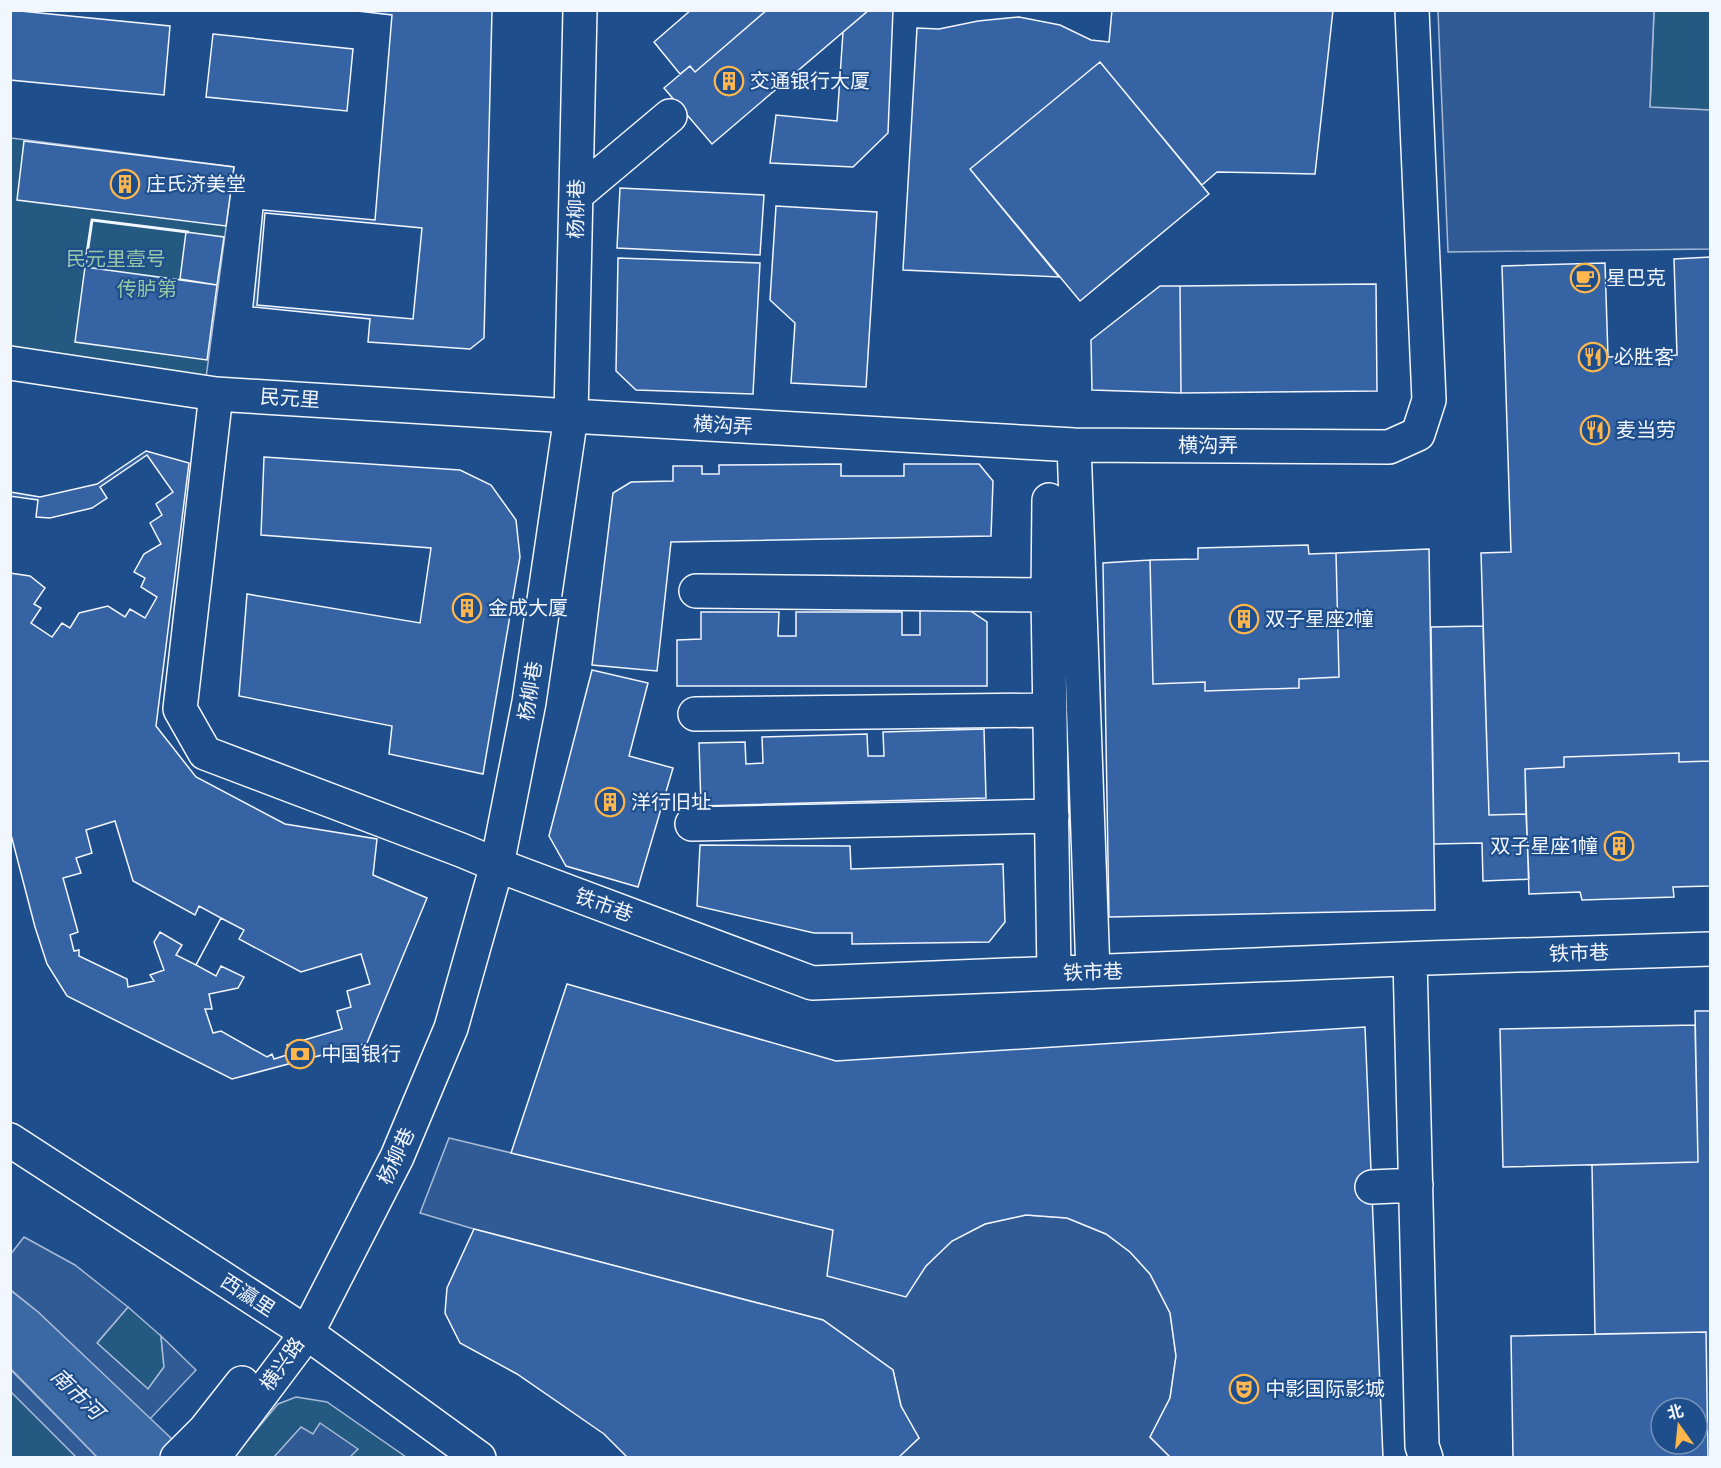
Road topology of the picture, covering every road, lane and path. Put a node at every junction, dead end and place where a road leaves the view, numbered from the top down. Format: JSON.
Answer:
{"nodes":[{"id":1,"x":580,"y":10,"type":"edge"},
{"id":2,"x":1412,"y":10,"type":"edge"},
{"id":3,"x":670,"y":116,"type":"dead end"},
{"id":4,"x":576,"y":195,"type":"junction"},
{"id":5,"x":10,"y":363,"type":"edge"},
{"id":6,"x":216,"y":394,"type":"junction"},
{"id":7,"x":571,"y":416,"type":"junction"},
{"id":8,"x":1074,"y":445,"type":"junction"},
{"id":9,"x":1049,"y":500,"type":"dead end"},
{"id":10,"x":696,"y":591,"type":"dead end"},
{"id":11,"x":1048,"y":595,"type":"junction"},
{"id":12,"x":1050,"y":710,"type":"junction"},
{"id":13,"x":695,"y":714,"type":"dead end"},
{"id":14,"x":1052,"y":816,"type":"junction"},
{"id":15,"x":692,"y":824,"type":"dead end"},
{"id":16,"x":497,"y":866,"type":"junction"},
{"id":17,"x":1710,"y":949,"type":"edge"},
{"id":18,"x":1410,"y":958,"type":"junction"},
{"id":19,"x":1093,"y":972,"type":"junction"},
{"id":20,"x":1054,"y":973,"type":"junction"},
{"id":21,"x":10,"y":1140,"type":"edge"},
{"id":22,"x":1416,"y":1185,"type":"junction"},
{"id":23,"x":1372,"y":1187,"type":"dead end"},
{"id":24,"x":307,"y":1333,"type":"junction"},
{"id":25,"x":212,"y":1446,"type":"edge"},
{"id":26,"x":177,"y":1458,"type":"edge"},
{"id":27,"x":479,"y":1458,"type":"edge"},
{"id":28,"x":1426,"y":1458,"type":"edge"}],
"edges":[{"from":1,"to":4,"type":"street","name":"杨柳巷"},
{"from":2,"to":8,"type":"street","name":"横沟弄"},
{"from":3,"to":4,"type":"street"},
{"from":4,"to":7,"type":"street","name":"杨柳巷"},
{"from":5,"to":6,"type":"street","name":"民元里"},
{"from":6,"to":7,"type":"street","name":"民元里"},
{"from":6,"to":16,"type":"street","name":"铁市巷"},
{"from":7,"to":8,"type":"street","name":"横沟弄"},
{"from":7,"to":16,"type":"street","name":"杨柳巷"},
{"from":8,"to":19,"type":"street"},
{"from":9,"to":11,"type":"street"},
{"from":10,"to":11,"type":"street"},
{"from":11,"to":12,"type":"street"},
{"from":12,"to":13,"type":"street"},
{"from":12,"to":14,"type":"street"},
{"from":14,"to":15,"type":"street"},
{"from":14,"to":20,"type":"street"},
{"from":16,"to":20,"type":"street","name":"铁市巷"},
{"from":16,"to":24,"type":"street","name":"杨柳巷"},
{"from":17,"to":18,"type":"street","name":"铁市巷"},
{"from":18,"to":19,"type":"street","name":"铁市巷"},
{"from":18,"to":22,"type":"street"},
{"from":19,"to":20,"type":"street","name":"铁市巷"},
{"from":21,"to":24,"type":"street","name":"西瀛里"},
{"from":22,"to":23,"type":"street"},
{"from":22,"to":28,"type":"street"},
{"from":24,"to":25,"type":"street","name":"横兴路"},
{"from":24,"to":27,"type":"street","name":"西瀛里"},
{"from":25,"to":26,"type":"street","name":"横兴路"}]}
